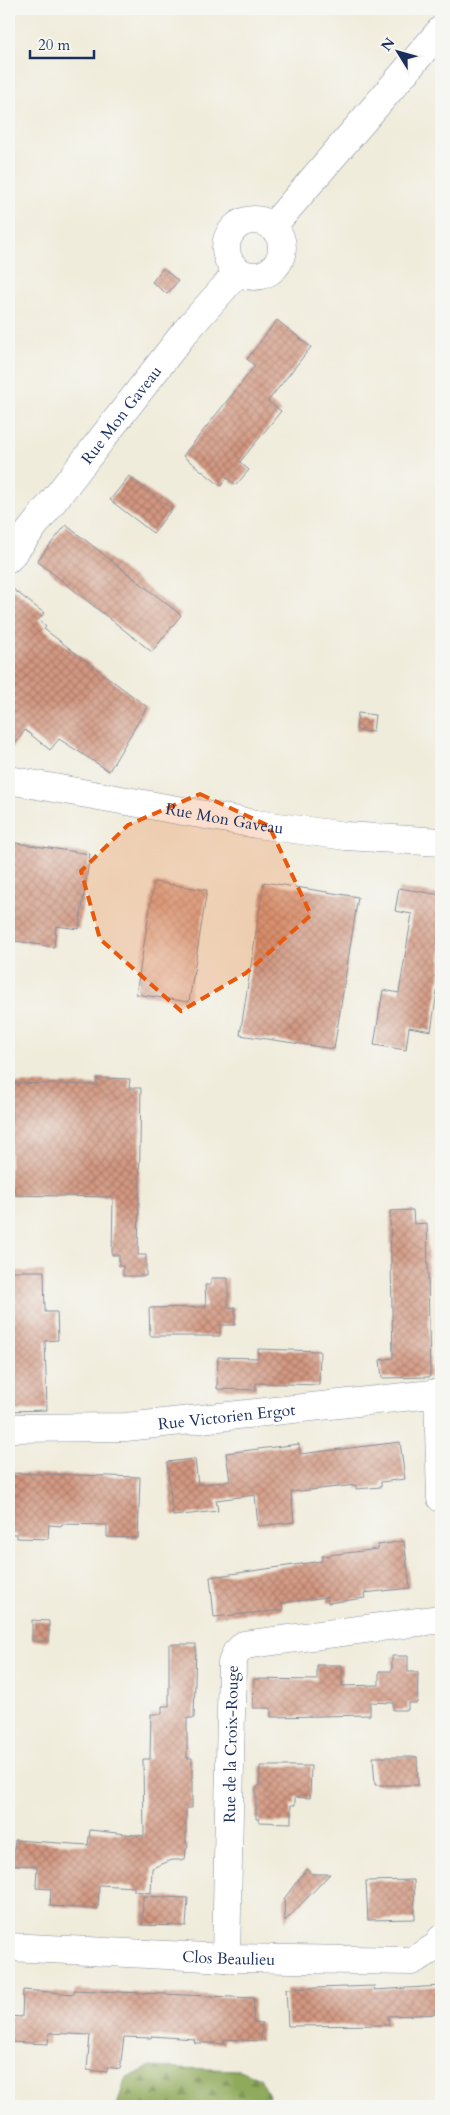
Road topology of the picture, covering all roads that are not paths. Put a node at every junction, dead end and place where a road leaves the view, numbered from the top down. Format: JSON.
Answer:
{"nodes":[{"id":1,"x":441,"y":30,"type":"edge"},
{"id":2,"x":272,"y":227,"type":"junction"},
{"id":3,"x":238,"y":272,"type":"junction"},
{"id":4,"x":9,"y":558,"type":"edge"},
{"id":5,"x":9,"y":780,"type":"edge"},
{"id":6,"x":441,"y":842,"type":"edge"},
{"id":7,"x":440,"y":1393,"type":"edge"},
{"id":8,"x":9,"y":1428,"type":"edge"},
{"id":9,"x":441,"y":1498,"type":"edge"},
{"id":10,"x":441,"y":1619,"type":"edge"},
{"id":11,"x":441,"y":1939,"type":"edge"},
{"id":12,"x":9,"y":1947,"type":"edge"},
{"id":13,"x":226,"y":1958,"type":"junction"}],
"edges":[{"from":1,"to":2,"type":"street"},
{"from":2,"to":3,"type":"street"},
{"from":2,"to":3,"type":"street"},
{"from":3,"to":4,"type":"street","name":"Rue Mon Gaveau"},
{"from":5,"to":6,"type":"street","name":"Rue Mon Gaveau"},
{"from":7,"to":8,"type":"street","name":"Rue Victorien Ergot"},
{"from":7,"to":9,"type":"street"},
{"from":10,"to":13,"type":"street","name":"Rue de la Croix-Rouge"},
{"from":11,"to":13,"type":"street","name":"Clos Beaulieu"},
{"from":12,"to":13,"type":"street","name":"Clos Beaulieu"}]}
